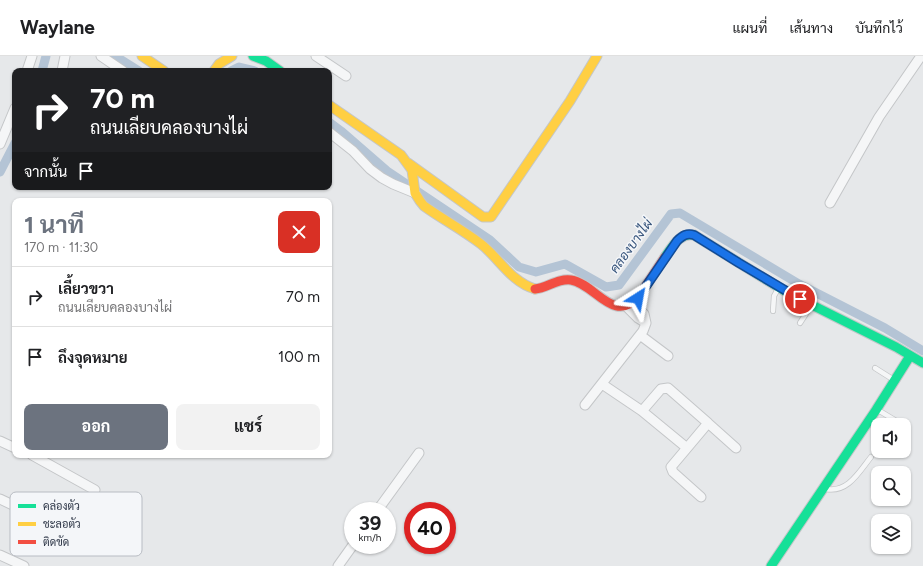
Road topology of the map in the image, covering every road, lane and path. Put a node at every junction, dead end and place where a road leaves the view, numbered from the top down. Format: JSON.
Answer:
{"nodes":[{"id":1,"x":32,"y":56,"type":"edge"},
{"id":2,"x":65,"y":56,"type":"edge"},
{"id":3,"x":101,"y":56,"type":"edge"},
{"id":4,"x":142,"y":56,"type":"edge"},
{"id":5,"x":232,"y":56,"type":"edge"},
{"id":6,"x":253,"y":56,"type":"edge"},
{"id":7,"x":316,"y":56,"type":"edge"},
{"id":8,"x":597,"y":56,"type":"edge"},
{"id":9,"x":921,"y":56,"type":"edge"},
{"id":10,"x":218,"y":64,"type":"edge"},
{"id":11,"x":29,"y":68,"type":"edge"},
{"id":12,"x":63,"y":68,"type":"edge"},
{"id":13,"x":119,"y":68,"type":"edge"},
{"id":14,"x":160,"y":68,"type":"edge"},
{"id":15,"x":276,"y":68,"type":"edge"},
{"id":16,"x":346,"y":76,"type":"dead end"},
{"id":17,"x":332,"y":107,"type":"edge"},
{"id":18,"x":12,"y":115,"type":"edge"},
{"id":19,"x":332,"y":134,"type":"edge"},
{"id":20,"x":0,"y":144,"type":"edge"},
{"id":21,"x":408,"y":163,"type":"junction"},
{"id":22,"x":414,"y":188,"type":"junction"},
{"id":23,"x":830,"y":203,"type":"dead end"},
{"id":24,"x":779,"y":288,"type":"junction"},
{"id":25,"x":630,"y":304,"type":"junction"},
{"id":26,"x":811,"y":306,"type":"junction"},
{"id":27,"x":773,"y":311,"type":"dead end"},
{"id":28,"x":800,"y":323,"type":"dead end"},
{"id":29,"x":640,"y":335,"type":"junction"},
{"id":30,"x":668,"y":356,"type":"dead end"},
{"id":31,"x":910,"y":356,"type":"junction"},
{"id":32,"x":923,"y":363,"type":"edge"},
{"id":33,"x":875,"y":368,"type":"dead end"},
{"id":34,"x":895,"y":381,"type":"junction"},
{"id":35,"x":602,"y":384,"type":"junction"},
{"id":36,"x":585,"y":405,"type":"dead end"},
{"id":37,"x":876,"y":410,"type":"junction"},
{"id":38,"x":642,"y":411,"type":"junction"},
{"id":39,"x":890,"y":418,"type":"edge"},
{"id":40,"x":708,"y":423,"type":"junction"},
{"id":41,"x":0,"y":441,"type":"edge"},
{"id":42,"x":12,"y":447,"type":"edge"},
{"id":43,"x":687,"y":448,"type":"junction"},
{"id":44,"x":736,"y":448,"type":"dead end"},
{"id":45,"x":419,"y":453,"type":"dead end"},
{"id":46,"x":871,"y":457,"type":"dead end"},
{"id":47,"x":37,"y":458,"type":"edge"},
{"id":48,"x":822,"y":489,"type":"junction"},
{"id":49,"x":95,"y":490,"type":"dead end"},
{"id":50,"x":701,"y":497,"type":"dead end"},
{"id":51,"x":0,"y":499,"type":"edge"},
{"id":52,"x":384,"y":502,"type":"edge"},
{"id":53,"x":10,"y":504,"type":"edge"},
{"id":54,"x":347,"y":554,"type":"edge"},
{"id":55,"x":0,"y":555,"type":"edge"},
{"id":56,"x":24,"y":566,"type":"edge"},
{"id":57,"x":338,"y":566,"type":"edge"},
{"id":58,"x":771,"y":566,"type":"edge"}],
"edges":[{"from":1,"to":11,"type":"street"},
{"from":2,"to":12,"type":"street"},
{"from":3,"to":13,"type":"street"},
{"from":4,"to":14,"type":"street"},
{"from":5,"to":10,"type":"street"},
{"from":6,"to":15,"type":"street"},
{"from":7,"to":16,"type":"street"},
{"from":8,"to":21,"type":"street"},
{"from":9,"to":23,"type":"street"},
{"from":17,"to":21,"type":"street"},
{"from":18,"to":20,"type":"street"},
{"from":19,"to":22,"type":"street"},
{"from":21,"to":22,"type":"street"},
{"from":22,"to":25,"type":"street"},
{"from":24,"to":25,"type":"street"},
{"from":24,"to":26,"type":"street"},
{"from":24,"to":27,"type":"lane"},
{"from":25,"to":29,"type":"street"},
{"from":26,"to":28,"type":"lane"},
{"from":26,"to":31,"type":"street"},
{"from":29,"to":30,"type":"street"},
{"from":29,"to":35,"type":"street"},
{"from":31,"to":32,"type":"street"},
{"from":31,"to":34,"type":"street"},
{"from":33,"to":34,"type":"lane"},
{"from":34,"to":37,"type":"street"},
{"from":35,"to":36,"type":"street"},
{"from":35,"to":38,"type":"street"},
{"from":37,"to":39,"type":"lane"},
{"from":37,"to":48,"type":"street"},
{"from":38,"to":40,"type":"street"},
{"from":38,"to":43,"type":"street"},
{"from":40,"to":43,"type":"street"},
{"from":40,"to":44,"type":"street"},
{"from":41,"to":42,"type":"street"},
{"from":43,"to":50,"type":"street"},
{"from":45,"to":52,"type":"street"},
{"from":46,"to":48,"type":"lane"},
{"from":47,"to":49,"type":"street"},
{"from":48,"to":58,"type":"street"},
{"from":51,"to":53,"type":"street"},
{"from":54,"to":57,"type":"street"},
{"from":55,"to":56,"type":"street"}]}
